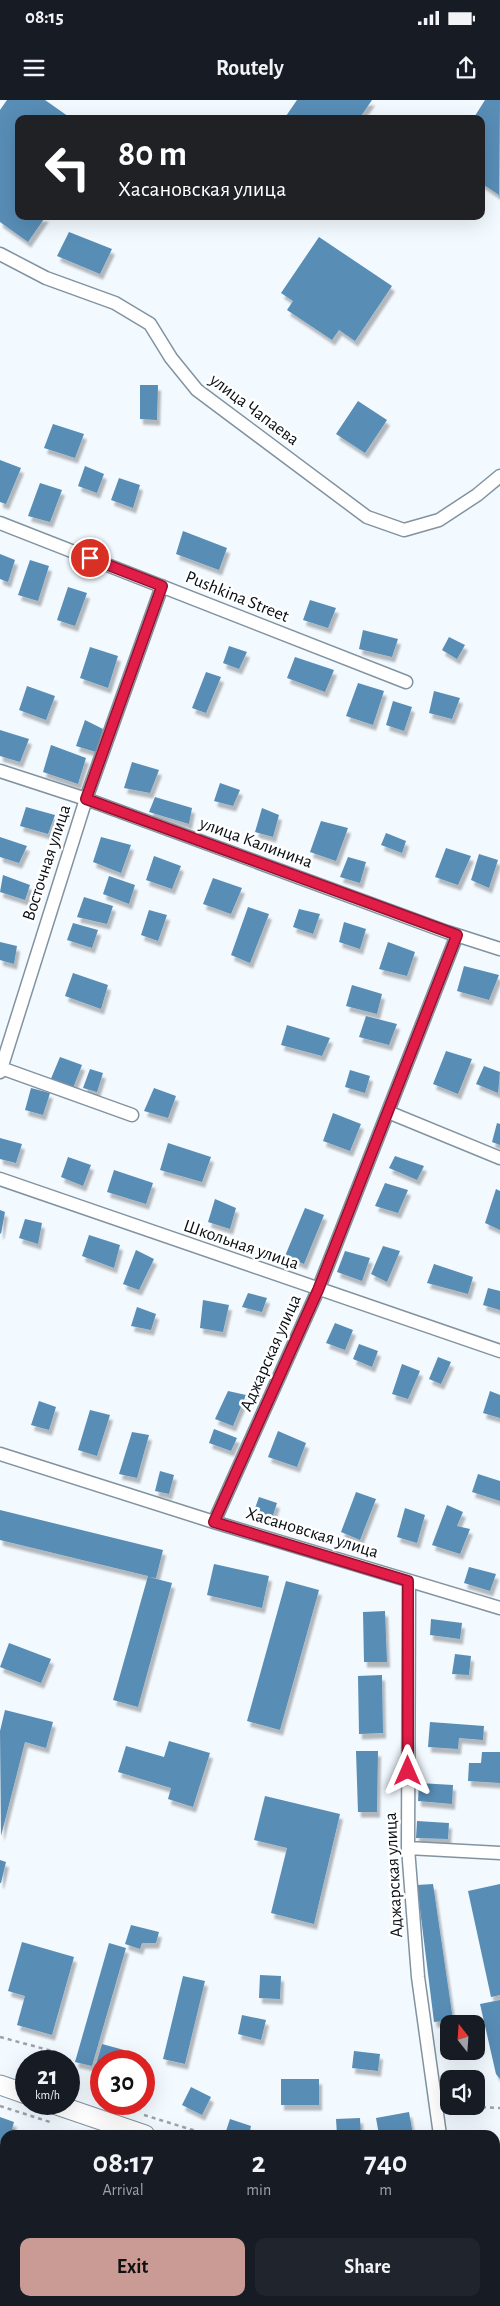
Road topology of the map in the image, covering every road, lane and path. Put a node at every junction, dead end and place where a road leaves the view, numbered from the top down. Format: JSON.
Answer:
{"nodes":[{"id":1,"x":0,"y":254,"type":"edge"},
{"id":2,"x":500,"y":476,"type":"edge"},
{"id":3,"x":0,"y":523,"type":"edge"},
{"id":4,"x":162,"y":586,"type":"junction"},
{"id":5,"x":406,"y":682,"type":"dead end"},
{"id":6,"x":0,"y":771,"type":"edge"},
{"id":7,"x":86,"y":799,"type":"junction"},
{"id":8,"x":457,"y":935,"type":"junction"},
{"id":9,"x":500,"y":949,"type":"edge"},
{"id":10,"x":1,"y":1070,"type":"edge"},
{"id":11,"x":388,"y":1112,"type":"junction"},
{"id":12,"x":132,"y":1115,"type":"dead end"},
{"id":13,"x":500,"y":1158,"type":"edge"},
{"id":14,"x":0,"y":1179,"type":"edge"},
{"id":15,"x":318,"y":1290,"type":"junction"},
{"id":16,"x":500,"y":1351,"type":"edge"},
{"id":17,"x":0,"y":1454,"type":"edge"},
{"id":18,"x":214,"y":1522,"type":"junction"},
{"id":19,"x":408,"y":1581,"type":"junction"},
{"id":20,"x":500,"y":1608,"type":"edge"},
{"id":21,"x":408,"y":1848,"type":"junction"},
{"id":22,"x":500,"y":1852,"type":"edge"},
{"id":23,"x":0,"y":2038,"type":"edge"},
{"id":24,"x":48,"y":2050,"type":"edge"},
{"id":25,"x":0,"y":2085,"type":"edge"},
{"id":26,"x":15,"y":2090,"type":"edge"},
{"id":27,"x":0,"y":2106,"type":"edge"},
{"id":28,"x":485,"y":2107,"type":"edge"},
{"id":29,"x":500,"y":2108,"type":"edge"},
{"id":30,"x":80,"y":2113,"type":"edge"},
{"id":31,"x":145,"y":2115,"type":"edge"},
{"id":32,"x":54,"y":2124,"type":"dead end"},
{"id":33,"x":130,"y":2130,"type":"edge"},
{"id":34,"x":193,"y":2130,"type":"edge"},
{"id":35,"x":439,"y":2130,"type":"edge"}],
"edges":[{"from":1,"to":2,"type":"street","name":"улица Чапаева"},
{"from":3,"to":4,"type":"street","name":"Pushkina Street"},
{"from":4,"to":5,"type":"street","name":"Pushkina Street"},
{"from":4,"to":7,"type":"street","name":"Восточная улица"},
{"from":6,"to":7,"type":"street","name":"улица Калинина"},
{"from":7,"to":8,"type":"street","name":"улица Калинина"},
{"from":7,"to":10,"type":"street","name":"Восточная улица"},
{"from":8,"to":9,"type":"street","name":"улица Калинина"},
{"from":8,"to":11,"type":"street","name":"Аджарская улица"},
{"from":10,"to":12,"type":"street","name":"Восточная улица"},
{"from":11,"to":13,"type":"street"},
{"from":11,"to":15,"type":"street","name":"Аджарская улица"},
{"from":14,"to":15,"type":"street","name":"Школьная улица"},
{"from":15,"to":16,"type":"street","name":"Школьная улица"},
{"from":15,"to":18,"type":"street","name":"Аджарская улица"},
{"from":17,"to":18,"type":"street","name":"Хасановская улица"},
{"from":18,"to":19,"type":"street","name":"Хасановская улица"},
{"from":19,"to":20,"type":"street","name":"Хасановская улица"},
{"from":19,"to":21,"type":"street","name":"Аджарская улица"},
{"from":21,"to":22,"type":"street"},
{"from":21,"to":35,"type":"street","name":"Аджарская улица"},
{"from":23,"to":24,"type":"path"},
{"from":25,"to":26,"type":"main road"},
{"from":27,"to":32,"type":"path"},
{"from":28,"to":29,"type":"path"},
{"from":30,"to":33,"type":"main road"},
{"from":31,"to":34,"type":"path"}]}
